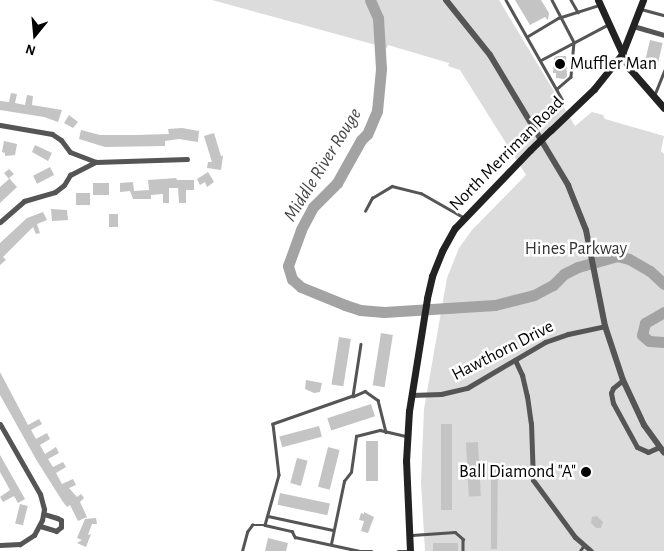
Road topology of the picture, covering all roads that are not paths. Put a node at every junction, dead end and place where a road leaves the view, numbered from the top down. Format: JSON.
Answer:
{"nodes":[{"id":1,"x":446,"y":0,"type":"edge"},
{"id":2,"x":506,"y":0,"type":"edge"},
{"id":3,"x":552,"y":0,"type":"edge"},
{"id":4,"x":571,"y":0,"type":"edge"},
{"id":5,"x":643,"y":0,"type":"edge"},
{"id":6,"x":599,"y":2,"type":"edge"},
{"id":7,"x":640,"y":9,"type":"junction"},
{"id":8,"x":578,"y":12,"type":"junction"},
{"id":9,"x":664,"y":15,"type":"edge"},
{"id":10,"x":562,"y":17,"type":"junction"},
{"id":11,"x":608,"y":24,"type":"junction"},
{"id":12,"x":633,"y":26,"type":"junction"},
{"id":13,"x":664,"y":35,"type":"edge"},
{"id":14,"x":528,"y":36,"type":"junction"},
{"id":15,"x":574,"y":42,"type":"junction"},
{"id":16,"x":622,"y":54,"type":"junction"},
{"id":17,"x":541,"y":60,"type":"junction"},
{"id":18,"x":664,"y":71,"type":"edge"},
{"id":19,"x":557,"y":89,"type":"junction"},
{"id":20,"x":653,"y":97,"type":"junction"},
{"id":21,"x":562,"y":98,"type":"dead end"},
{"id":22,"x":664,"y":108,"type":"edge"},
{"id":23,"x":0,"y":125,"type":"edge"},
{"id":24,"x":186,"y":159,"type":"dead end"},
{"id":25,"x":96,"y":162,"type":"junction"},
{"id":26,"x":365,"y":211,"type":"dead end"},
{"id":27,"x":463,"y":218,"type":"junction"},
{"id":28,"x":0,"y":222,"type":"edge"},
{"id":29,"x":606,"y":326,"type":"junction"},
{"id":30,"x":361,"y":344,"type":"dead end"},
{"id":31,"x":515,"y":360,"type":"junction"},
{"id":32,"x":623,"y":380,"type":"junction"},
{"id":33,"x":411,"y":394,"type":"junction"},
{"id":34,"x":353,"y":396,"type":"junction"},
{"id":35,"x":0,"y":424,"type":"edge"},
{"id":36,"x":386,"y":432,"type":"junction"},
{"id":37,"x":407,"y":437,"type":"junction"},
{"id":38,"x":659,"y":447,"type":"junction"},
{"id":39,"x":664,"y":453,"type":"edge"},
{"id":40,"x":268,"y":516,"type":"junction"},
{"id":41,"x":265,"y":525,"type":"junction"},
{"id":42,"x":333,"y":530,"type":"junction"},
{"id":43,"x":409,"y":535,"type":"junction"},
{"id":44,"x":331,"y":544,"type":"junction"},
{"id":45,"x":0,"y":545,"type":"edge"},
{"id":46,"x":584,"y":545,"type":"junction"},
{"id":47,"x":242,"y":551,"type":"edge"},
{"id":48,"x":372,"y":551,"type":"edge"},
{"id":49,"x":398,"y":551,"type":"edge"},
{"id":50,"x":410,"y":551,"type":"edge"},
{"id":51,"x":463,"y":551,"type":"edge"},
{"id":52,"x":580,"y":551,"type":"edge"},
{"id":53,"x":591,"y":551,"type":"edge"}],
"edges":[{"from":1,"to":29,"type":"street"},
{"from":2,"to":14,"type":"lane"},
{"from":3,"to":10,"type":"lane"},
{"from":4,"to":8,"type":"lane"},
{"from":5,"to":7,"type":"main road","name":"North Merriman Road"},
{"from":6,"to":8,"type":"lane"},
{"from":6,"to":11,"type":"main road"},
{"from":7,"to":9,"type":"lane"},
{"from":7,"to":12,"type":"main road","name":"North Merriman Road"},
{"from":8,"to":10,"type":"lane"},
{"from":10,"to":14,"type":"lane"},
{"from":10,"to":15,"type":"lane"},
{"from":11,"to":15,"type":"lane"},
{"from":11,"to":16,"type":"main road"},
{"from":12,"to":13,"type":"street"},
{"from":12,"to":16,"type":"main road","name":"North Merriman Road"},
{"from":14,"to":17,"type":"lane"},
{"from":15,"to":17,"type":"lane"},
{"from":15,"to":19,"type":"lane"},
{"from":16,"to":20,"type":"main road"},
{"from":16,"to":27,"type":"main road","name":"North Merriman Road","bridge":true},
{"from":17,"to":19,"type":"lane"},
{"from":18,"to":20,"type":"lane"},
{"from":19,"to":21,"type":"lane"},
{"from":20,"to":22,"type":"main road"},
{"from":23,"to":25,"type":"street"},
{"from":24,"to":25,"type":"street"},
{"from":25,"to":28,"type":"street"},
{"from":26,"to":27,"type":"lane"},
{"from":27,"to":33,"type":"main road","name":"North Merriman Road"},
{"from":29,"to":31,"type":"street","name":"Hawthorn Drive"},
{"from":29,"to":32,"type":"street"},
{"from":30,"to":34,"type":"lane"},
{"from":31,"to":33,"type":"street","name":"Hawthorn Drive"},
{"from":31,"to":46,"type":"street"},
{"from":32,"to":38,"type":"street"},
{"from":32,"to":38,"type":"street"},
{"from":33,"to":37,"type":"main road","name":"North Merriman Road"},
{"from":34,"to":36,"type":"lane"},
{"from":34,"to":40,"type":"lane"},
{"from":35,"to":45,"type":"street"},
{"from":36,"to":37,"type":"lane"},
{"from":36,"to":42,"type":"lane"},
{"from":37,"to":43,"type":"main road","name":"North Merriman Road"},
{"from":38,"to":39,"type":"street"},
{"from":40,"to":41,"type":"lane"},
{"from":40,"to":42,"type":"lane"},
{"from":41,"to":44,"type":"lane"},
{"from":41,"to":47,"type":"lane"},
{"from":42,"to":44,"type":"lane"},
{"from":43,"to":50,"type":"main road","name":"North Merriman Road"},
{"from":43,"to":51,"type":"lane"},
{"from":44,"to":48,"type":"lane"},
{"from":46,"to":52,"type":"lane"},
{"from":46,"to":53,"type":"street"},
{"from":49,"to":50,"type":"lane"}]}
